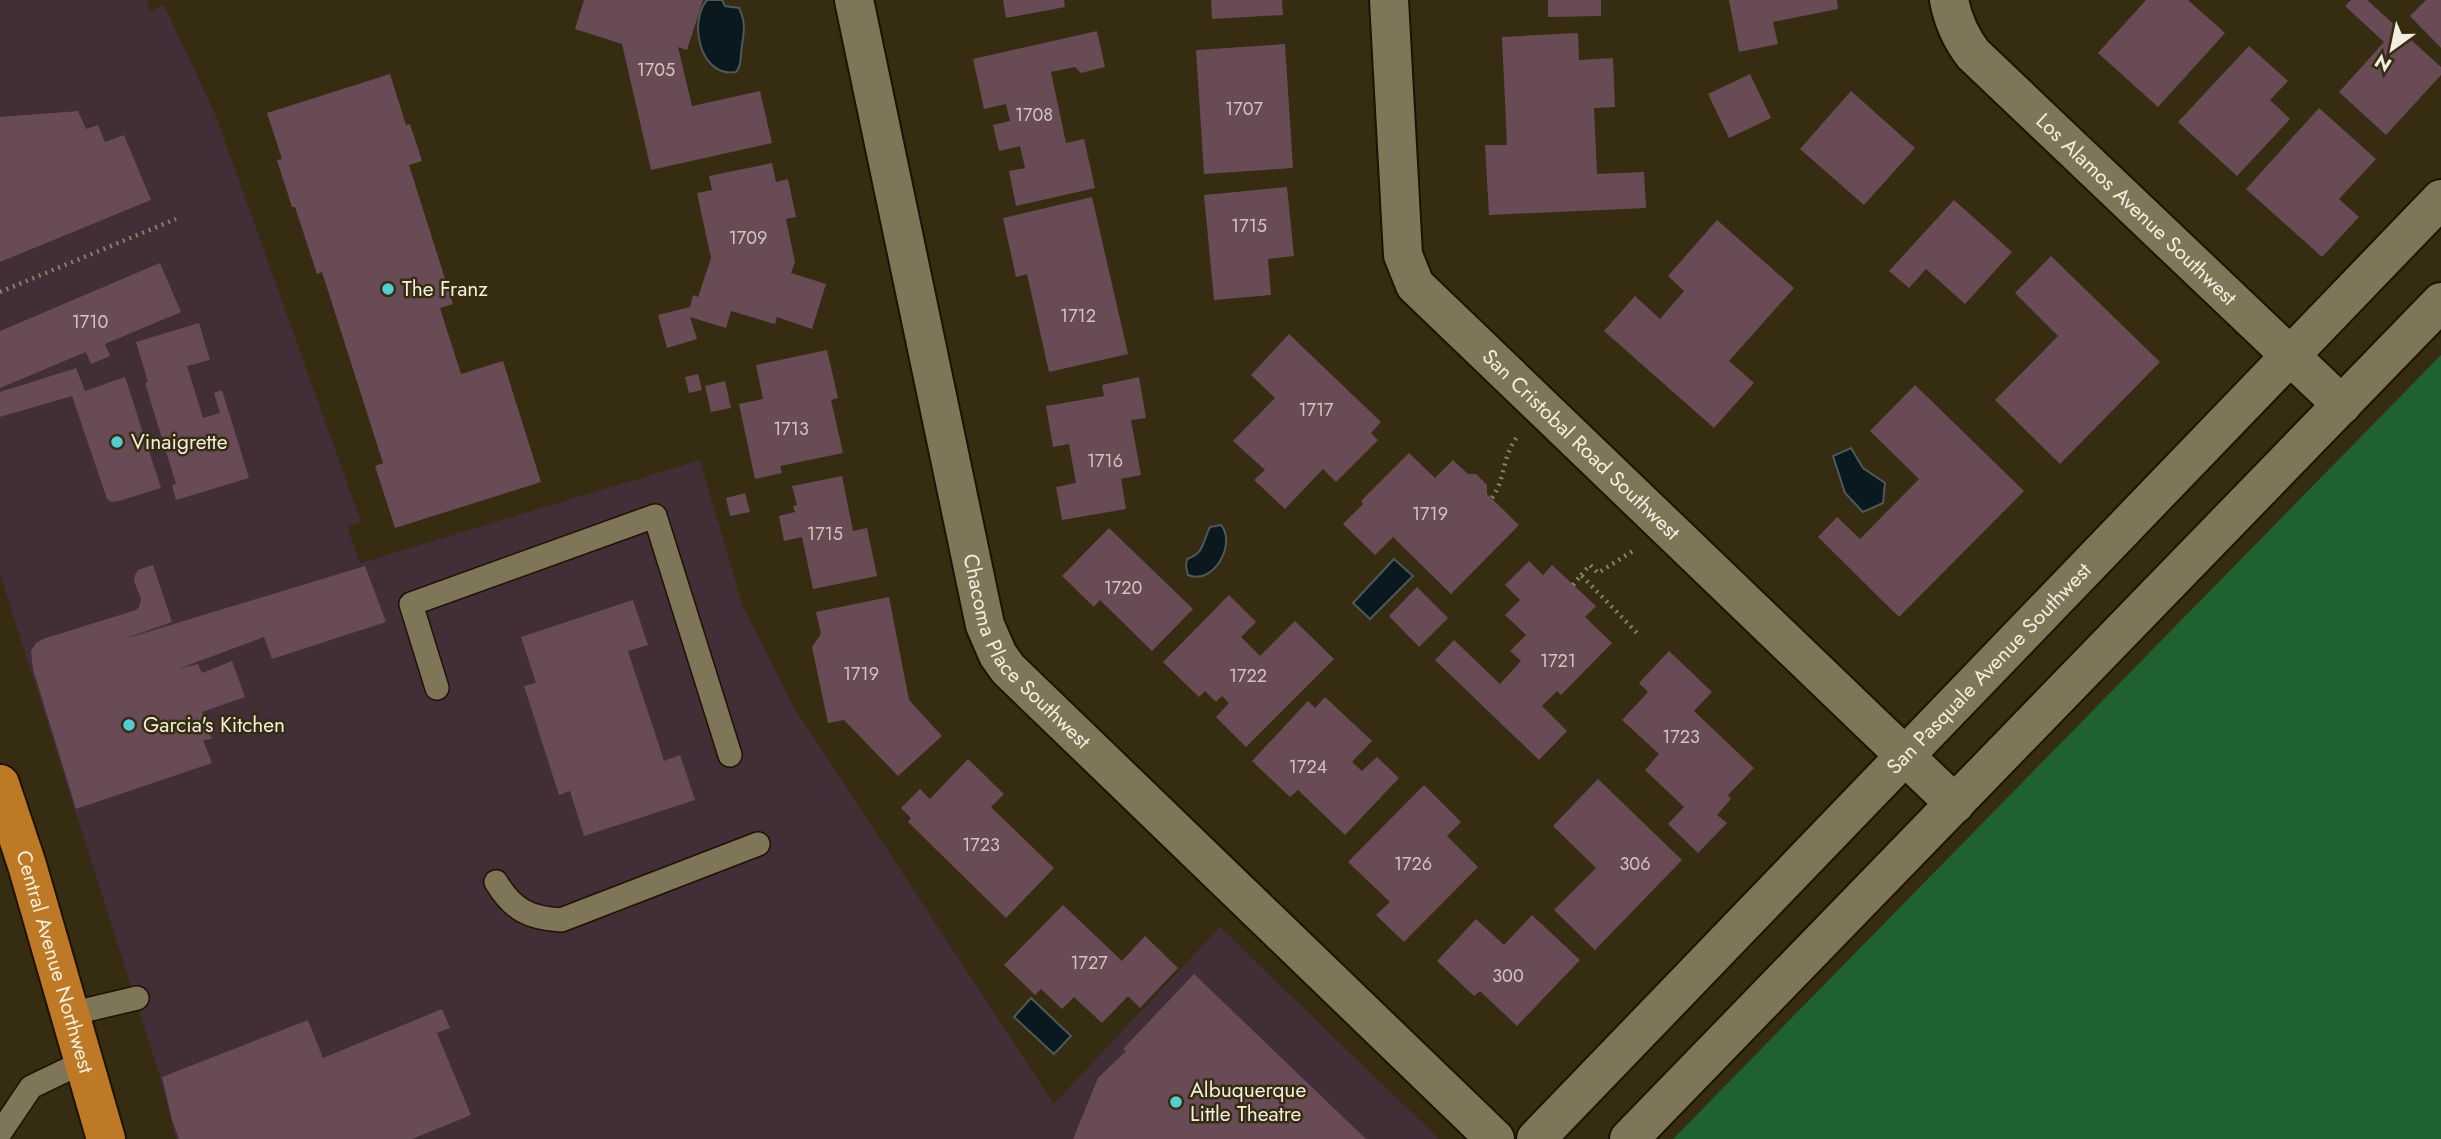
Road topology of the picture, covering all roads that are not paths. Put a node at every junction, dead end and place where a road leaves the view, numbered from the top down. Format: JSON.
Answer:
{"nodes":[{"id":1,"x":854,"y":0,"type":"edge"},
{"id":2,"x":1389,"y":0,"type":"edge"},
{"id":3,"x":1949,"y":0,"type":"edge"},
{"id":4,"x":2441,"y":200,"type":"edge"},
{"id":5,"x":2441,"y":302,"type":"edge"},
{"id":6,"x":2290,"y":356,"type":"junction"},
{"id":7,"x":2342,"y":405,"type":"junction"},
{"id":8,"x":437,"y":688,"type":"dead end"},
{"id":9,"x":730,"y":755,"type":"dead end"},
{"id":10,"x":1905,"y":756,"type":"junction"},
{"id":11,"x":0,"y":784,"type":"edge"},
{"id":12,"x":1955,"y":804,"type":"junction"},
{"id":13,"x":758,"y":844,"type":"dead end"},
{"id":14,"x":496,"y":882,"type":"dead end"},
{"id":15,"x":137,"y":998,"type":"dead end"},
{"id":16,"x":70,"y":1014,"type":"junction"},
{"id":17,"x":83,"y":1062,"type":"junction"},
{"id":18,"x":0,"y":1133,"type":"edge"},
{"id":19,"x":106,"y":1139,"type":"edge"},
{"id":20,"x":1495,"y":1139,"type":"edge"},
{"id":21,"x":1536,"y":1139,"type":"edge"},
{"id":22,"x":1629,"y":1139,"type":"edge"}],
"edges":[{"from":1,"to":20,"type":"street","name":"Chacoma Place Southwest"},
{"from":2,"to":10,"type":"street","name":"San Cristobal Road Southwest"},
{"from":3,"to":6,"type":"street","name":"Los Alamos Avenue Southwest"},
{"from":4,"to":6,"type":"street","name":"San Pasquale Avenue Southwest"},
{"from":5,"to":7,"type":"street"},
{"from":6,"to":7,"type":"street","name":"Los Alamos Avenue Southwest"},
{"from":6,"to":10,"type":"street","name":"San Pasquale Avenue Southwest"},
{"from":7,"to":12,"type":"street"},
{"from":8,"to":9,"type":"lane"},
{"from":10,"to":12,"type":"street","name":"San Cristobal Road Southwest"},
{"from":10,"to":21,"type":"street","name":"San Pasquale Avenue Southwest"},
{"from":11,"to":16,"type":"main road","name":"Central Avenue Northwest"},
{"from":12,"to":22,"type":"street"},
{"from":13,"to":14,"type":"lane"},
{"from":15,"to":16,"type":"lane"},
{"from":16,"to":17,"type":"main road","name":"Central Avenue Northwest"},
{"from":17,"to":18,"type":"lane"},
{"from":17,"to":19,"type":"main road","name":"Central Avenue Northwest"}]}
